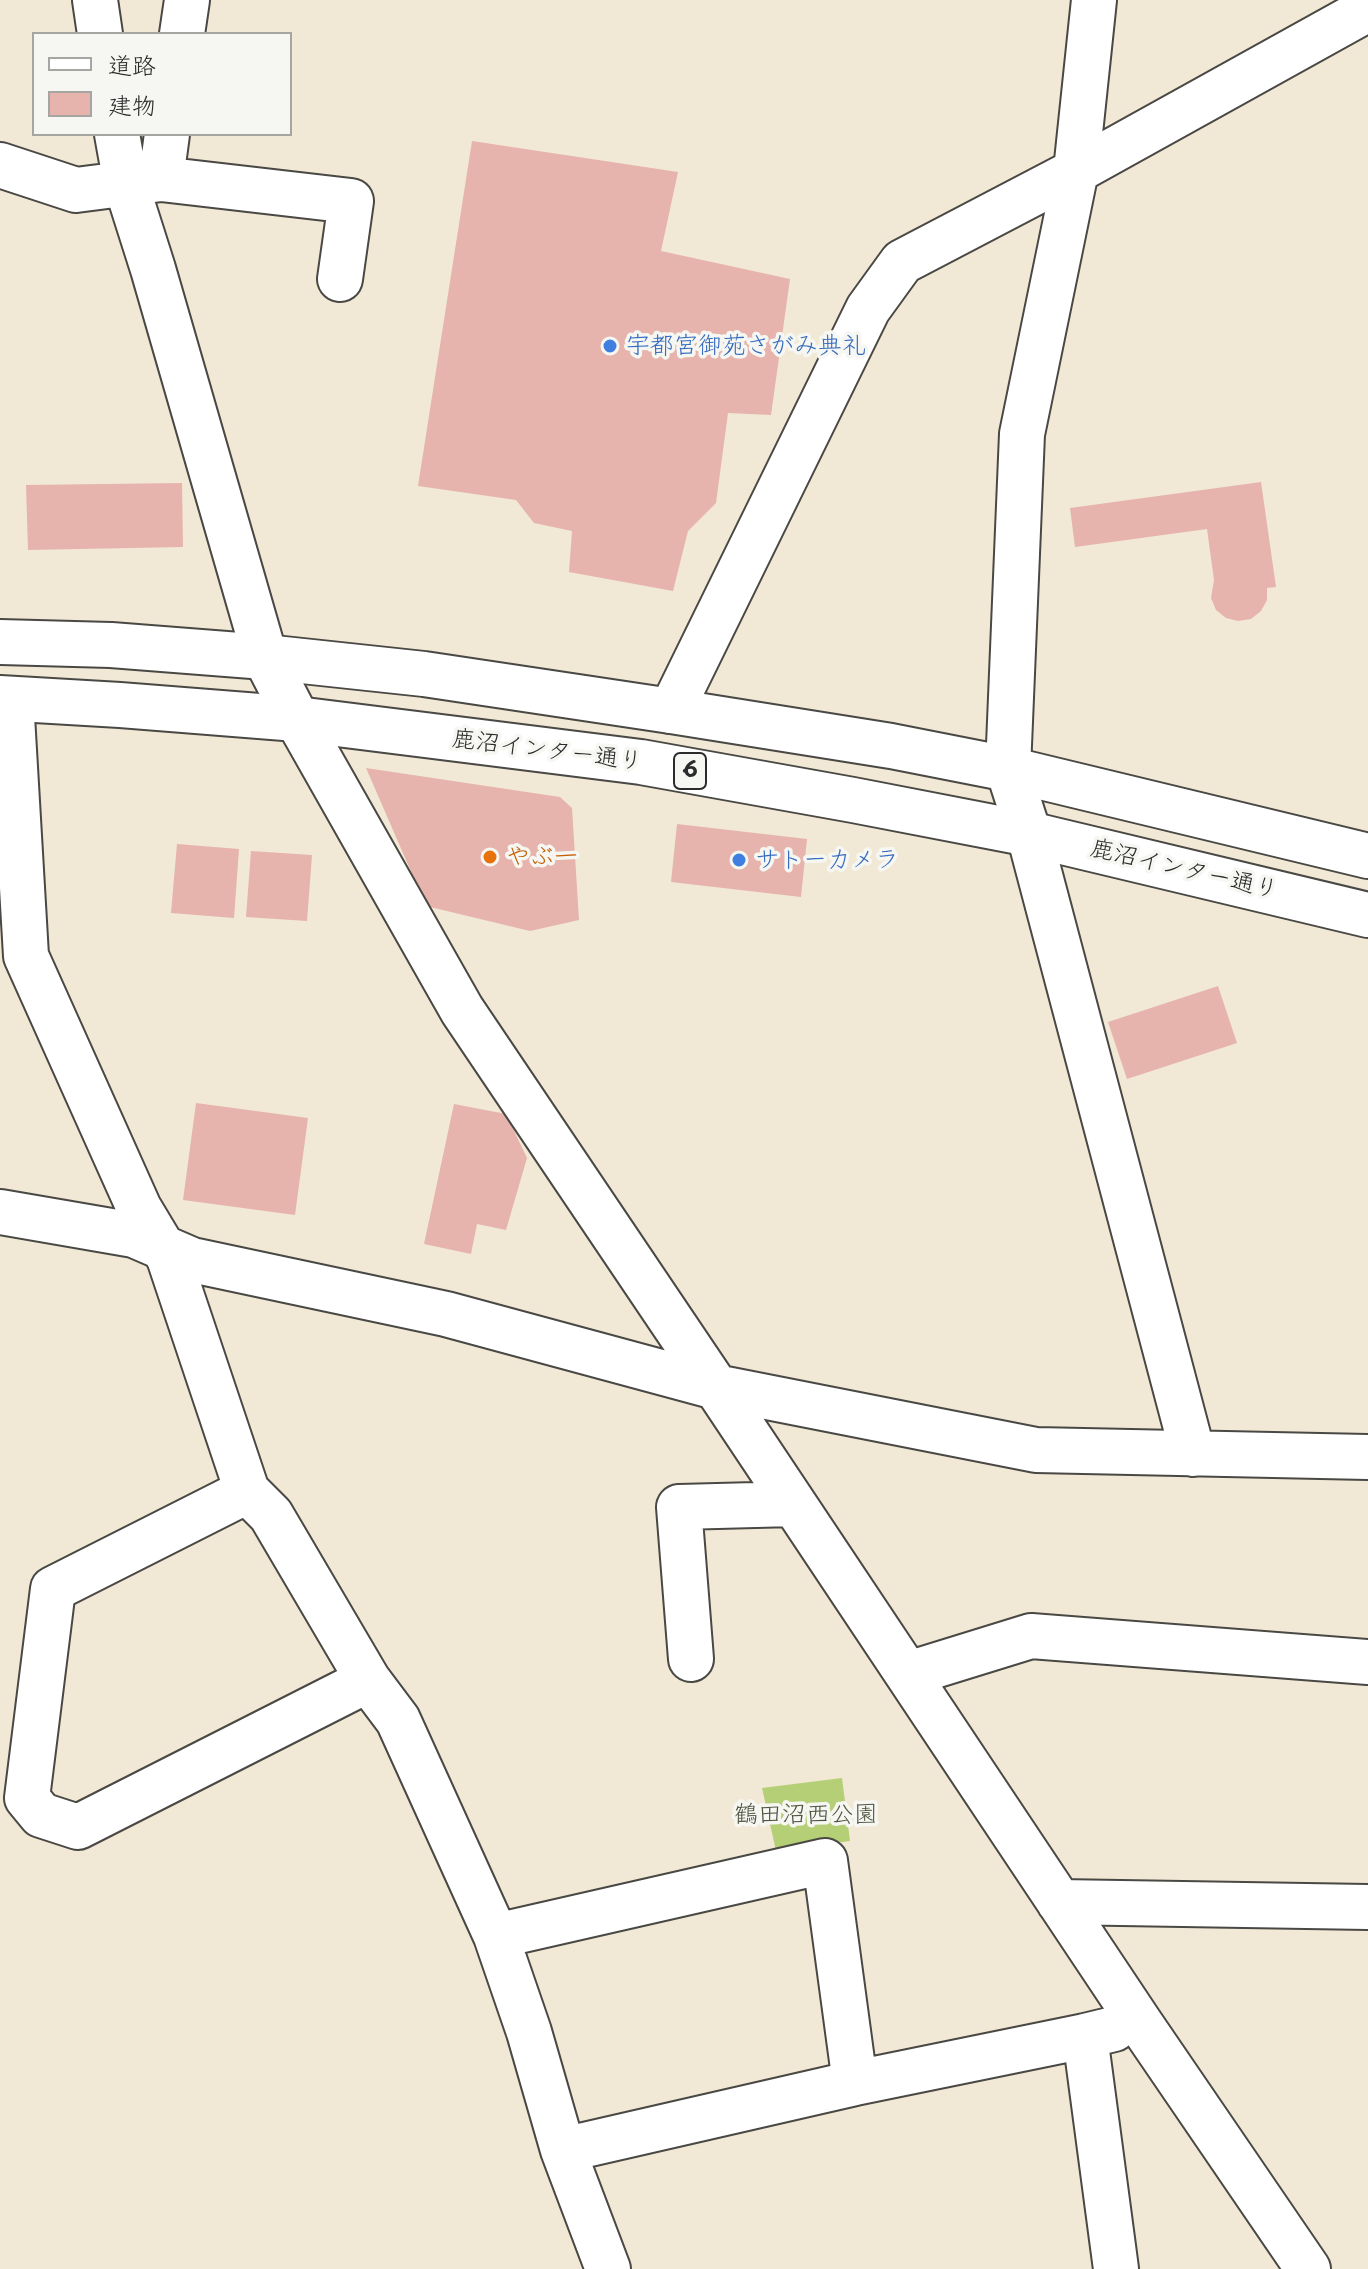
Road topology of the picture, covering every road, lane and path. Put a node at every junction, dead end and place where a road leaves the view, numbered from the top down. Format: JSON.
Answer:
{"nodes":[{"id":1,"x":95,"y":0,"type":"edge"},
{"id":2,"x":187,"y":0,"type":"edge"},
{"id":3,"x":1094,"y":0,"type":"edge"},
{"id":4,"x":1368,"y":9,"type":"edge"},
{"id":5,"x":100,"y":32,"type":"edge"},
{"id":6,"x":182,"y":32,"type":"edge"},
{"id":7,"x":118,"y":136,"type":"edge"},
{"id":8,"x":166,"y":136,"type":"edge"},
{"id":9,"x":0,"y":165,"type":"edge"},
{"id":10,"x":1076,"y":171,"type":"junction"},
{"id":11,"x":143,"y":182,"type":"junction"},
{"id":12,"x":340,"y":279,"type":"dead end"},
{"id":13,"x":0,"y":642,"type":"edge"},
{"id":14,"x":265,"y":657,"type":"junction"},
{"id":15,"x":6,"y":698,"type":"edge"},
{"id":16,"x":671,"y":711,"type":"junction"},
{"id":17,"x":297,"y":719,"type":"junction"},
{"id":18,"x":1008,"y":769,"type":"junction"},
{"id":19,"x":1029,"y":834,"type":"junction"},
{"id":20,"x":1368,"y":856,"type":"edge"},
{"id":21,"x":1368,"y":915,"type":"edge"},
{"id":22,"x":13,"y":946,"type":"edge"},
{"id":23,"x":0,"y":1212,"type":"edge"},
{"id":24,"x":163,"y":1247,"type":"junction"},
{"id":25,"x":716,"y":1387,"type":"junction"},
{"id":26,"x":1193,"y":1454,"type":"junction"},
{"id":27,"x":1368,"y":1457,"type":"edge"},
{"id":28,"x":247,"y":1491,"type":"junction"},
{"id":29,"x":794,"y":1504,"type":"junction"},
{"id":30,"x":691,"y":1659,"type":"dead end"},
{"id":31,"x":1368,"y":1662,"type":"edge"},
{"id":32,"x":908,"y":1674,"type":"junction"},
{"id":33,"x":368,"y":1680,"type":"junction"},
{"id":34,"x":1059,"y":1902,"type":"junction"},
{"id":35,"x":1368,"y":1907,"type":"edge"},
{"id":36,"x":496,"y":1936,"type":"junction"},
{"id":37,"x":1140,"y":2023,"type":"junction"},
{"id":38,"x":1085,"y":2036,"type":"junction"},
{"id":39,"x":855,"y":2083,"type":"junction"},
{"id":40,"x":563,"y":2150,"type":"junction"},
{"id":41,"x":1106,"y":2267,"type":"edge"},
{"id":42,"x":608,"y":2269,"type":"edge"},
{"id":43,"x":1308,"y":2269,"type":"edge"}],
"edges":[{"from":1,"to":5,"type":"street"},
{"from":2,"to":6,"type":"street"},
{"from":3,"to":10,"type":"street"},
{"from":4,"to":10,"type":"street"},
{"from":7,"to":11,"type":"street"},
{"from":8,"to":11,"type":"street"},
{"from":9,"to":11,"type":"street"},
{"from":10,"to":16,"type":"street"},
{"from":10,"to":18,"type":"street"},
{"from":11,"to":12,"type":"street"},
{"from":11,"to":14,"type":"street"},
{"from":13,"to":14,"type":"street","number":"6"},
{"from":14,"to":16,"type":"street","number":"6"},
{"from":14,"to":17,"type":"street"},
{"from":15,"to":17,"type":"street","name":"鹿沼インター通り","number":"6"},
{"from":15,"to":22,"type":"street"},
{"from":16,"to":18,"type":"street","number":"6"},
{"from":17,"to":19,"type":"street","name":"鹿沼インター通り","number":"6"},
{"from":17,"to":25,"type":"street"},
{"from":18,"to":19,"type":"street"},
{"from":18,"to":20,"type":"street","number":"6"},
{"from":19,"to":21,"type":"street","name":"鹿沼インター通り","number":"6"},
{"from":19,"to":26,"type":"street"},
{"from":22,"to":24,"type":"street"},
{"from":23,"to":24,"type":"street"},
{"from":24,"to":25,"type":"street"},
{"from":24,"to":28,"type":"street"},
{"from":25,"to":26,"type":"street"},
{"from":25,"to":29,"type":"street"},
{"from":26,"to":27,"type":"street"},
{"from":28,"to":33,"type":"street"},
{"from":28,"to":33,"type":"street"},
{"from":29,"to":30,"type":"street"},
{"from":29,"to":32,"type":"street"},
{"from":31,"to":32,"type":"street"},
{"from":32,"to":34,"type":"street"},
{"from":33,"to":36,"type":"street"},
{"from":34,"to":35,"type":"street"},
{"from":34,"to":37,"type":"street"},
{"from":36,"to":39,"type":"street"},
{"from":36,"to":40,"type":"street"},
{"from":37,"to":38,"type":"street"},
{"from":37,"to":43,"type":"street"},
{"from":38,"to":39,"type":"street"},
{"from":38,"to":41,"type":"street"},
{"from":39,"to":40,"type":"street"},
{"from":40,"to":42,"type":"street"}]}
